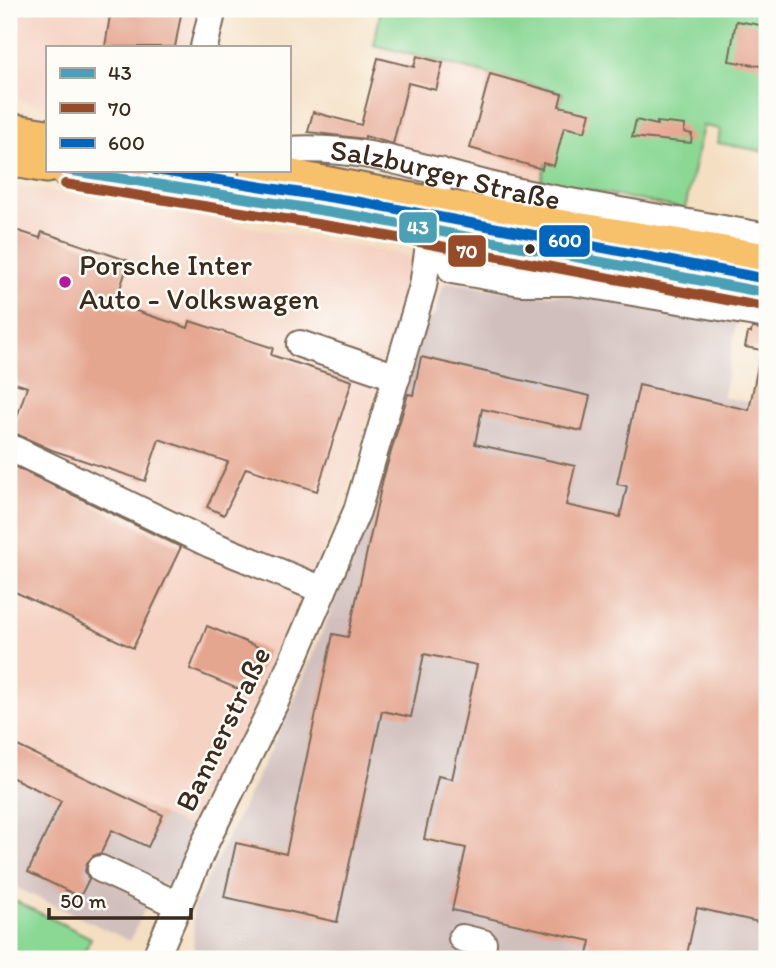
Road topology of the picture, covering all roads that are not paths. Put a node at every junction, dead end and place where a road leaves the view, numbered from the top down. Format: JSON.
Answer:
{"nodes":[{"id":1,"x":213,"y":9,"type":"edge"},
{"id":2,"x":204,"y":46,"type":"edge"},
{"id":3,"x":9,"y":130,"type":"edge"},
{"id":4,"x":46,"y":135,"type":"edge"},
{"id":5,"x":290,"y":150,"type":"edge"},
{"id":6,"x":9,"y":159,"type":"edge"},
{"id":7,"x":46,"y":166,"type":"edge"},
{"id":8,"x":440,"y":171,"type":"junction"},
{"id":9,"x":80,"y":172,"type":"edge"},
{"id":10,"x":264,"y":172,"type":"edge"},
{"id":11,"x":433,"y":217,"type":"junction"},
{"id":12,"x":767,"y":237,"type":"edge"},
{"id":13,"x":767,"y":260,"type":"edge"},
{"id":14,"x":767,"y":293,"type":"edge"},
{"id":15,"x":767,"y":315,"type":"edge"},
{"id":16,"x":300,"y":344,"type":"dead end"},
{"id":17,"x":397,"y":377,"type":"junction"},
{"id":18,"x":9,"y":447,"type":"edge"},
{"id":19,"x":323,"y":590,"type":"junction"},
{"id":20,"x":101,"y":869,"type":"dead end"},
{"id":21,"x":178,"y":905,"type":"junction"},
{"id":22,"x":462,"y":938,"type":"dead end"},
{"id":23,"x":155,"y":959,"type":"edge"},
{"id":24,"x":480,"y":959,"type":"edge"}],
"edges":[{"from":1,"to":2,"type":"street"},
{"from":3,"to":4,"type":"main road"},
{"from":5,"to":8,"type":"street","name":"Salzburger Straße"},
{"from":6,"to":7,"type":"main road"},
{"from":8,"to":11,"type":"street","name":"Bannerstraße"},
{"from":8,"to":12,"type":"street","name":"Salzburger Straße"},
{"from":9,"to":11,"type":"main road","name":"Salzburger Straße"},
{"from":10,"to":11,"type":"main road","name":"Salzburger Straße"},
{"from":11,"to":13,"type":"main road","name":"Salzburger Straße"},
{"from":11,"to":14,"type":"main road","name":"Salzburger Straße"},
{"from":11,"to":15,"type":"street","name":"Salzburger Straße"},
{"from":11,"to":17,"type":"street","name":"Bannerstraße"},
{"from":16,"to":17,"type":"street"},
{"from":17,"to":19,"type":"street","name":"Bannerstraße"},
{"from":18,"to":19,"type":"street"},
{"from":19,"to":21,"type":"street","name":"Bannerstraße"},
{"from":20,"to":21,"type":"street"},
{"from":21,"to":23,"type":"street","name":"Bannerstraße"},
{"from":22,"to":24,"type":"street"}]}
